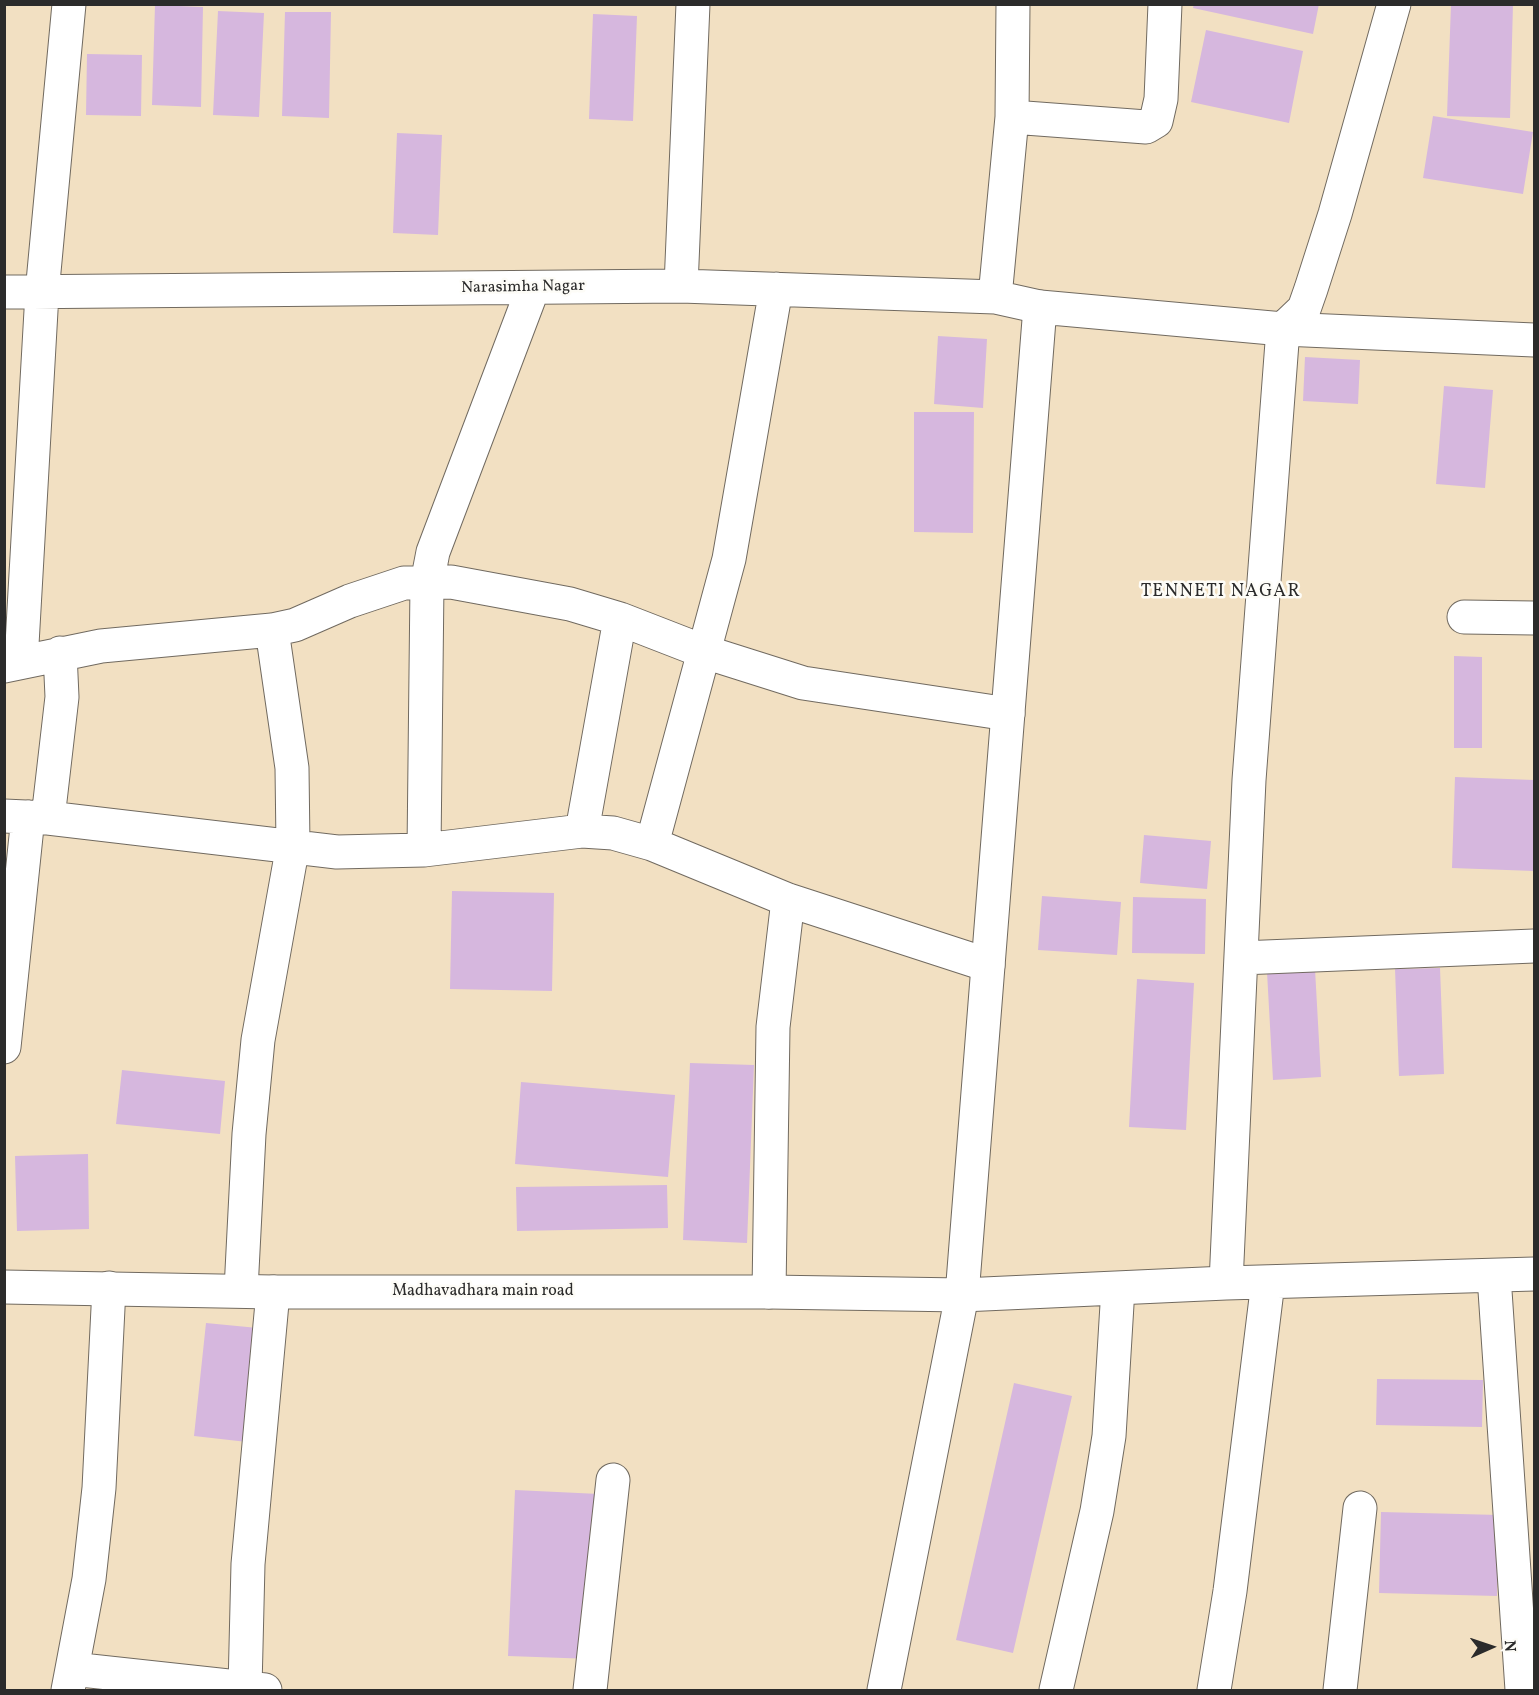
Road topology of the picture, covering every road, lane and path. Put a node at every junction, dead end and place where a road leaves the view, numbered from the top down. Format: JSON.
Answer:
{"nodes":[{"id":1,"x":69,"y":4,"type":"edge"},
{"id":2,"x":693,"y":4,"type":"edge"},
{"id":3,"x":1013,"y":4,"type":"edge"},
{"id":4,"x":1165,"y":4,"type":"edge"},
{"id":5,"x":1394,"y":4,"type":"edge"},
{"id":6,"x":1012,"y":117,"type":"junction"},
{"id":7,"x":681,"y":286,"type":"junction"},
{"id":8,"x":533,"y":288,"type":"junction"},
{"id":9,"x":776,"y":289,"type":"junction"},
{"id":10,"x":4,"y":292,"type":"edge"},
{"id":11,"x":42,"y":293,"type":"junction"},
{"id":12,"x":994,"y":297,"type":"junction"},
{"id":13,"x":1040,"y":307,"type":"junction"},
{"id":14,"x":1283,"y":329,"type":"junction"},
{"id":15,"x":1534,"y":340,"type":"edge"},
{"id":16,"x":427,"y":583,"type":"junction"},
{"id":17,"x":1464,"y":617,"type":"dead end"},
{"id":18,"x":1534,"y":618,"type":"edge"},
{"id":19,"x":620,"y":619,"type":"junction"},
{"id":20,"x":272,"y":630,"type":"junction"},
{"id":21,"x":705,"y":652,"type":"junction"},
{"id":22,"x":60,"y":653,"type":"junction"},
{"id":23,"x":13,"y":664,"type":"edge"},
{"id":24,"x":1008,"y":714,"type":"junction"},
{"id":25,"x":27,"y":817,"type":"edge"},
{"id":26,"x":582,"y":831,"type":"junction"},
{"id":27,"x":652,"y":844,"type":"junction"},
{"id":28,"x":294,"y":845,"type":"junction"},
{"id":29,"x":424,"y":850,"type":"junction"},
{"id":30,"x":788,"y":900,"type":"junction"},
{"id":31,"x":1534,"y":946,"type":"edge"},
{"id":32,"x":1241,"y":958,"type":"junction"},
{"id":33,"x":988,"y":964,"type":"junction"},
{"id":34,"x":4,"y":1047,"type":"edge"},
{"id":35,"x":1534,"y":1274,"type":"edge"},
{"id":36,"x":1494,"y":1276,"type":"junction"},
{"id":37,"x":1268,"y":1282,"type":"junction"},
{"id":38,"x":1226,"y":1283,"type":"junction"},
{"id":39,"x":4,"y":1287,"type":"edge"},
{"id":40,"x":109,"y":1288,"type":"junction"},
{"id":41,"x":1118,"y":1288,"type":"junction"},
{"id":42,"x":241,"y":1290,"type":"junction"},
{"id":43,"x":273,"y":1292,"type":"junction"},
{"id":44,"x":769,"y":1292,"type":"junction"},
{"id":45,"x":962,"y":1295,"type":"junction"},
{"id":46,"x":613,"y":1480,"type":"dead end"},
{"id":47,"x":1360,"y":1508,"type":"dead end"},
{"id":48,"x":70,"y":1680,"type":"edge"},
{"id":49,"x":255,"y":1689,"type":"edge"},
{"id":50,"x":590,"y":1690,"type":"edge"},
{"id":51,"x":884,"y":1690,"type":"edge"},
{"id":52,"x":1056,"y":1690,"type":"edge"},
{"id":53,"x":1214,"y":1690,"type":"edge"},
{"id":54,"x":1340,"y":1690,"type":"edge"},
{"id":55,"x":1522,"y":1690,"type":"edge"}],
"edges":[{"from":1,"to":11,"type":"street"},
{"from":2,"to":7,"type":"street"},
{"from":3,"to":6,"type":"street"},
{"from":4,"to":6,"type":"street"},
{"from":5,"to":14,"type":"street"},
{"from":6,"to":12,"type":"street"},
{"from":7,"to":8,"type":"street","name":"Narasimha Nagar"},
{"from":7,"to":9,"type":"street","name":"Narasimha Nagar"},
{"from":8,"to":11,"type":"street","name":"Narasimha Nagar"},
{"from":8,"to":16,"type":"street"},
{"from":9,"to":12,"type":"street","name":"Narasimha Nagar"},
{"from":9,"to":21,"type":"street"},
{"from":10,"to":11,"type":"street","name":"Narasimha Nagar"},
{"from":11,"to":23,"type":"street"},
{"from":12,"to":13,"type":"street","name":"Narasimha Nagar"},
{"from":13,"to":14,"type":"street","name":"Narasimha Nagar"},
{"from":13,"to":24,"type":"street"},
{"from":14,"to":15,"type":"street","name":"Narasimha Nagar"},
{"from":14,"to":32,"type":"street"},
{"from":16,"to":19,"type":"street"},
{"from":16,"to":20,"type":"street"},
{"from":16,"to":29,"type":"street"},
{"from":17,"to":18,"type":"street"},
{"from":19,"to":21,"type":"street"},
{"from":19,"to":26,"type":"street"},
{"from":20,"to":22,"type":"street"},
{"from":20,"to":28,"type":"street"},
{"from":21,"to":24,"type":"street"},
{"from":21,"to":27,"type":"street"},
{"from":22,"to":23,"type":"street"},
{"from":22,"to":25,"type":"street"},
{"from":24,"to":33,"type":"street"},
{"from":25,"to":28,"type":"street"},
{"from":25,"to":34,"type":"street"},
{"from":26,"to":27,"type":"street"},
{"from":26,"to":29,"type":"street"},
{"from":27,"to":30,"type":"street"},
{"from":28,"to":29,"type":"street"},
{"from":28,"to":42,"type":"street"},
{"from":30,"to":33,"type":"street"},
{"from":30,"to":44,"type":"street"},
{"from":31,"to":32,"type":"street"},
{"from":32,"to":38,"type":"street"},
{"from":33,"to":45,"type":"street"},
{"from":35,"to":36,"type":"street","name":"Madhavadhara main road"},
{"from":36,"to":37,"type":"street","name":"Madhavadhara main road"},
{"from":36,"to":55,"type":"street"},
{"from":37,"to":38,"type":"street","name":"Madhavadhara main road"},
{"from":37,"to":53,"type":"street"},
{"from":38,"to":41,"type":"street","name":"Madhavadhara main road"},
{"from":39,"to":40,"type":"street","name":"Madhavadhara main road"},
{"from":40,"to":42,"type":"street","name":"Madhavadhara main road"},
{"from":40,"to":48,"type":"street"},
{"from":41,"to":45,"type":"street","name":"Madhavadhara main road"},
{"from":41,"to":52,"type":"street"},
{"from":42,"to":43,"type":"street","name":"Madhavadhara main road"},
{"from":43,"to":44,"type":"street","name":"Madhavadhara main road"},
{"from":43,"to":49,"type":"street"},
{"from":44,"to":45,"type":"street","name":"Madhavadhara main road"},
{"from":45,"to":51,"type":"street"},
{"from":46,"to":50,"type":"street"},
{"from":47,"to":54,"type":"street"},
{"from":48,"to":49,"type":"street"}]}
